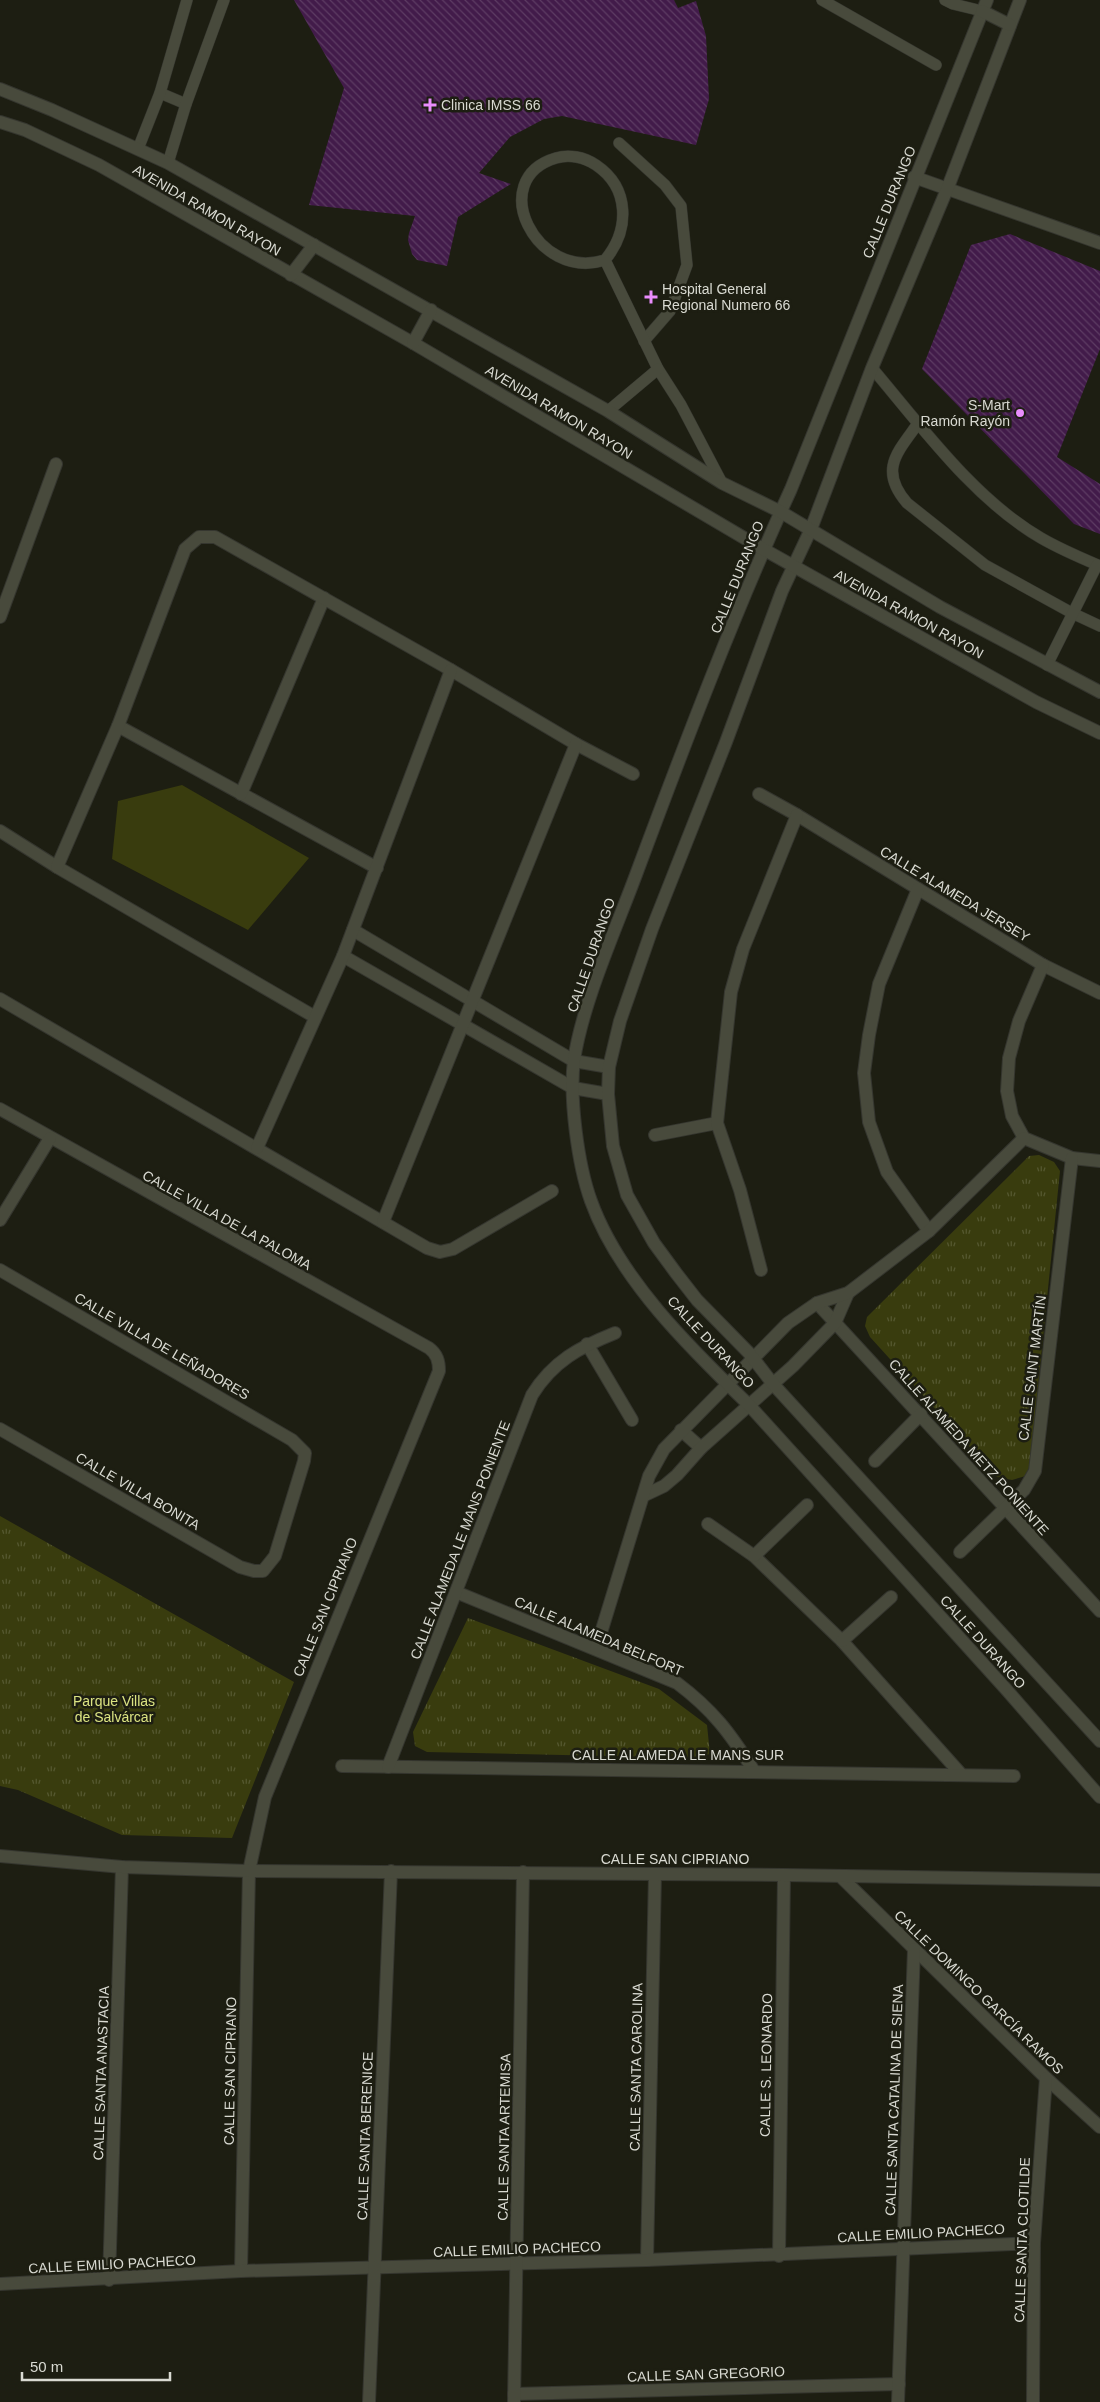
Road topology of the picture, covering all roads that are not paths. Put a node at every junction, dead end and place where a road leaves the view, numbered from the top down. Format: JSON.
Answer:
{"nodes":[{"id":1,"x":187,"y":0,"type":"edge"},
{"id":2,"x":224,"y":0,"type":"edge"},
{"id":3,"x":822,"y":0,"type":"edge"},
{"id":4,"x":945,"y":0,"type":"edge"},
{"id":5,"x":970,"y":0,"type":"edge"},
{"id":6,"x":1020,"y":0,"type":"edge"},
{"id":7,"x":984,"y":6,"type":"edge"},
{"id":8,"x":1010,"y":25,"type":"junction"},
{"id":9,"x":936,"y":65,"type":"dead end"},
{"id":10,"x":0,"y":89,"type":"edge"},
{"id":11,"x":160,"y":93,"type":"junction"},
{"id":12,"x":186,"y":104,"type":"junction"},
{"id":13,"x":0,"y":122,"type":"edge"},
{"id":14,"x":619,"y":143,"type":"dead end"},
{"id":15,"x":138,"y":149,"type":"junction"},
{"id":16,"x":168,"y":163,"type":"junction"},
{"id":17,"x":914,"y":177,"type":"junction"},
{"id":18,"x":948,"y":187,"type":"junction"},
{"id":19,"x":1100,"y":243,"type":"edge"},
{"id":20,"x":314,"y":245,"type":"junction"},
{"id":21,"x":605,"y":260,"type":"junction"},
{"id":22,"x":292,"y":275,"type":"junction"},
{"id":23,"x":431,"y":310,"type":"junction"},
{"id":24,"x":644,"y":341,"type":"junction"},
{"id":25,"x":413,"y":343,"type":"junction"},
{"id":26,"x":872,"y":368,"type":"junction"},
{"id":27,"x":658,"y":370,"type":"junction"},
{"id":28,"x":608,"y":411,"type":"junction"},
{"id":29,"x":919,"y":422,"type":"junction"},
{"id":30,"x":56,"y":464,"type":"dead end"},
{"id":31,"x":722,"y":483,"type":"junction"},
{"id":32,"x":781,"y":512,"type":"junction"},
{"id":33,"x":811,"y":529,"type":"junction"},
{"id":34,"x":763,"y":549,"type":"junction"},
{"id":35,"x":1098,"y":565,"type":"edge"},
{"id":36,"x":794,"y":566,"type":"junction"},
{"id":37,"x":324,"y":598,"type":"junction"},
{"id":38,"x":1072,"y":613,"type":"junction"},
{"id":39,"x":0,"y":617,"type":"edge"},
{"id":40,"x":1100,"y":626,"type":"edge"},
{"id":41,"x":1048,"y":665,"type":"junction"},
{"id":42,"x":451,"y":670,"type":"junction"},
{"id":43,"x":1100,"y":692,"type":"edge"},
{"id":44,"x":118,"y":726,"type":"junction"},
{"id":45,"x":1100,"y":733,"type":"edge"},
{"id":46,"x":576,"y":744,"type":"junction"},
{"id":47,"x":633,"y":774,"type":"dead end"},
{"id":48,"x":241,"y":794,"type":"junction"},
{"id":49,"x":759,"y":794,"type":"dead end"},
{"id":50,"x":797,"y":815,"type":"junction"},
{"id":51,"x":0,"y":831,"type":"edge"},
{"id":52,"x":57,"y":867,"type":"junction"},
{"id":53,"x":377,"y":868,"type":"junction"},
{"id":54,"x":918,"y":889,"type":"junction"},
{"id":55,"x":354,"y":930,"type":"junction"},
{"id":56,"x":343,"y":956,"type":"junction"},
{"id":57,"x":1043,"y":965,"type":"junction"},
{"id":58,"x":1100,"y":993,"type":"edge"},
{"id":59,"x":0,"y":999,"type":"edge"},
{"id":60,"x":473,"y":1001,"type":"junction"},
{"id":61,"x":315,"y":1017,"type":"junction"},
{"id":62,"x":464,"y":1027,"type":"junction"},
{"id":63,"x":574,"y":1060,"type":"junction"},
{"id":64,"x":609,"y":1068,"type":"junction"},
{"id":65,"x":573,"y":1088,"type":"junction"},
{"id":66,"x":608,"y":1094,"type":"junction"},
{"id":67,"x":0,"y":1109,"type":"edge"},
{"id":68,"x":717,"y":1123,"type":"junction"},
{"id":69,"x":655,"y":1135,"type":"dead end"},
{"id":70,"x":50,"y":1138,"type":"junction"},
{"id":71,"x":1024,"y":1138,"type":"junction"},
{"id":72,"x":257,"y":1148,"type":"junction"},
{"id":73,"x":1072,"y":1158,"type":"junction"},
{"id":74,"x":1100,"y":1161,"type":"edge"},
{"id":75,"x":552,"y":1191,"type":"dead end"},
{"id":76,"x":0,"y":1220,"type":"edge"},
{"id":77,"x":383,"y":1222,"type":"junction"},
{"id":78,"x":929,"y":1231,"type":"junction"},
{"id":79,"x":0,"y":1270,"type":"edge"},
{"id":80,"x":761,"y":1270,"type":"dead end"},
{"id":81,"x":848,"y":1294,"type":"junction"},
{"id":82,"x":817,"y":1303,"type":"junction"},
{"id":83,"x":835,"y":1324,"type":"junction"},
{"id":84,"x":615,"y":1333,"type":"dead end"},
{"id":85,"x":587,"y":1344,"type":"junction"},
{"id":86,"x":752,"y":1358,"type":"junction"},
{"id":87,"x":438,"y":1359,"type":"joint"},
{"id":88,"x":727,"y":1383,"type":"junction"},
{"id":89,"x":773,"y":1384,"type":"junction"},
{"id":90,"x":749,"y":1405,"type":"junction"},
{"id":91,"x":921,"y":1414,"type":"junction"},
{"id":92,"x":632,"y":1420,"type":"dead end"},
{"id":93,"x":0,"y":1429,"type":"edge"},
{"id":94,"x":681,"y":1430,"type":"junction"},
{"id":95,"x":701,"y":1448,"type":"junction"},
{"id":96,"x":875,"y":1461,"type":"dead end"},
{"id":97,"x":645,"y":1495,"type":"junction"},
{"id":98,"x":807,"y":1505,"type":"dead end"},
{"id":99,"x":1005,"y":1508,"type":"junction"},
{"id":100,"x":708,"y":1524,"type":"dead end"},
{"id":101,"x":960,"y":1552,"type":"dead end"},
{"id":102,"x":754,"y":1556,"type":"junction"},
{"id":103,"x":263,"y":1571,"type":"joint"},
{"id":104,"x":456,"y":1592,"type":"junction"},
{"id":105,"x":891,"y":1596,"type":"dead end"},
{"id":106,"x":1100,"y":1611,"type":"edge"},
{"id":107,"x":842,"y":1642,"type":"junction"},
{"id":108,"x":596,"y":1649,"type":"junction"},
{"id":109,"x":1100,"y":1741,"type":"edge"},
{"id":110,"x":342,"y":1766,"type":"dead end"},
{"id":111,"x":388,"y":1767,"type":"junction"},
{"id":112,"x":754,"y":1771,"type":"junction"},
{"id":113,"x":960,"y":1774,"type":"junction"},
{"id":114,"x":1014,"y":1776,"type":"dead end"},
{"id":115,"x":1100,"y":1797,"type":"edge"},
{"id":116,"x":0,"y":1856,"type":"edge"},
{"id":117,"x":122,"y":1867,"type":"junction"},
{"id":118,"x":249,"y":1871,"type":"junction"},
{"id":119,"x":391,"y":1871,"type":"junction"},
{"id":120,"x":523,"y":1872,"type":"junction"},
{"id":121,"x":655,"y":1874,"type":"junction"},
{"id":122,"x":784,"y":1875,"type":"junction"},
{"id":123,"x":840,"y":1876,"type":"junction"},
{"id":124,"x":1100,"y":1880,"type":"edge"},
{"id":125,"x":914,"y":1949,"type":"junction"},
{"id":126,"x":1046,"y":2078,"type":"junction"},
{"id":127,"x":1100,"y":2127,"type":"edge"},
{"id":128,"x":1034,"y":2243,"type":"junction"},
{"id":129,"x":904,"y":2250,"type":"junction"},
{"id":130,"x":779,"y":2256,"type":"junction"},
{"id":131,"x":647,"y":2260,"type":"junction"},
{"id":132,"x":517,"y":2264,"type":"junction"},
{"id":133,"x":375,"y":2269,"type":"junction"},
{"id":134,"x":241,"y":2271,"type":"junction"},
{"id":135,"x":109,"y":2280,"type":"junction"},
{"id":136,"x":0,"y":2284,"type":"edge"},
{"id":137,"x":898,"y":2384,"type":"junction"},
{"id":138,"x":514,"y":2398,"type":"edge"},
{"id":139,"x":357,"y":2402,"type":"edge"},
{"id":140,"x":369,"y":2402,"type":"edge"},
{"id":141,"x":898,"y":2402,"type":"edge"},
{"id":142,"x":1033,"y":2402,"type":"edge"}],
"edges":[{"from":1,"to":11,"type":"lane"},
{"from":2,"to":12,"type":"lane"},
{"from":3,"to":9,"type":"lane"},
{"from":4,"to":7,"type":"lane"},
{"from":5,"to":7,"type":"lane"},
{"from":6,"to":8,"type":"street","name":"CALLE DURANGO"},
{"from":7,"to":8,"type":"street"},
{"from":7,"to":17,"type":"street","name":"CALLE DURANGO"},
{"from":8,"to":18,"type":"street","name":"CALLE DURANGO"},
{"from":10,"to":15,"type":"street","name":"AVENIDA RAMON RAYON"},
{"from":11,"to":12,"type":"lane"},
{"from":11,"to":15,"type":"lane"},
{"from":12,"to":16,"type":"lane"},
{"from":13,"to":22,"type":"street","name":"AVENIDA RAMON RAYON"},
{"from":14,"to":24,"type":"lane"},
{"from":15,"to":16,"type":"street","name":"AVENIDA RAMON RAYON"},
{"from":16,"to":20,"type":"street","name":"AVENIDA RAMON RAYON"},
{"from":17,"to":18,"type":"street"},
{"from":17,"to":32,"type":"street","name":"CALLE DURANGO"},
{"from":18,"to":19,"type":"street"},
{"from":18,"to":26,"type":"street","name":"CALLE DURANGO"},
{"from":20,"to":22,"type":"street"},
{"from":20,"to":23,"type":"street","name":"AVENIDA RAMON RAYON"},
{"from":21,"to":21,"type":"lane"},
{"from":21,"to":24,"type":"lane"},
{"from":22,"to":25,"type":"street","name":"AVENIDA RAMON RAYON"},
{"from":23,"to":25,"type":"street"},
{"from":23,"to":28,"type":"street","name":"AVENIDA RAMON RAYON"},
{"from":24,"to":27,"type":"lane"},
{"from":25,"to":34,"type":"street","name":"AVENIDA RAMON RAYON"},
{"from":26,"to":29,"type":"lane"},
{"from":26,"to":33,"type":"street","name":"CALLE DURANGO"},
{"from":27,"to":28,"type":"lane"},
{"from":27,"to":31,"type":"lane"},
{"from":28,"to":31,"type":"street","name":"AVENIDA RAMON RAYON"},
{"from":29,"to":35,"type":"lane"},
{"from":29,"to":38,"type":"lane"},
{"from":30,"to":39,"type":"street"},
{"from":31,"to":32,"type":"street","name":"AVENIDA RAMON RAYON"},
{"from":32,"to":33,"type":"street","name":"AVENIDA RAMON RAYON"},
{"from":32,"to":34,"type":"street","name":"CALLE DURANGO"},
{"from":33,"to":36,"type":"street","name":"CALLE DURANGO"},
{"from":33,"to":41,"type":"street","name":"AVENIDA RAMON RAYON"},
{"from":34,"to":36,"type":"street","name":"AVENIDA RAMON RAYON"},
{"from":34,"to":63,"type":"street","name":"CALLE DURANGO"},
{"from":35,"to":38,"type":"lane"},
{"from":36,"to":45,"type":"street","name":"AVENIDA RAMON RAYON"},
{"from":36,"to":64,"type":"street","name":"CALLE DURANGO"},
{"from":37,"to":42,"type":"street"},
{"from":37,"to":44,"type":"street"},
{"from":37,"to":48,"type":"street"},
{"from":38,"to":40,"type":"lane"},
{"from":38,"to":41,"type":"lane"},
{"from":41,"to":43,"type":"street","name":"AVENIDA RAMON RAYON"},
{"from":42,"to":46,"type":"street"},
{"from":42,"to":53,"type":"street"},
{"from":44,"to":48,"type":"street"},
{"from":44,"to":52,"type":"street"},
{"from":46,"to":47,"type":"street"},
{"from":46,"to":60,"type":"street"},
{"from":48,"to":53,"type":"street"},
{"from":49,"to":50,"type":"street","name":"CALLE ALAMEDA JERSEY"},
{"from":50,"to":54,"type":"street","name":"CALLE ALAMEDA JERSEY"},
{"from":50,"to":68,"type":"street"},
{"from":51,"to":52,"type":"street"},
{"from":52,"to":61,"type":"street"},
{"from":53,"to":55,"type":"street"},
{"from":54,"to":57,"type":"street","name":"CALLE ALAMEDA JERSEY"},
{"from":54,"to":78,"type":"street"},
{"from":55,"to":56,"type":"street"},
{"from":55,"to":60,"type":"street"},
{"from":56,"to":61,"type":"street"},
{"from":56,"to":62,"type":"street"},
{"from":57,"to":58,"type":"street","name":"CALLE ALAMEDA JERSEY"},
{"from":57,"to":71,"type":"street"},
{"from":59,"to":72,"type":"street"},
{"from":60,"to":62,"type":"street"},
{"from":60,"to":63,"type":"street"},
{"from":61,"to":72,"type":"street"},
{"from":62,"to":65,"type":"street"},
{"from":62,"to":77,"type":"street"},
{"from":63,"to":64,"type":"street"},
{"from":63,"to":65,"type":"street","name":"CALLE DURANGO"},
{"from":64,"to":66,"type":"street","name":"CALLE DURANGO"},
{"from":65,"to":66,"type":"street"},
{"from":65,"to":88,"type":"street","name":"CALLE DURANGO"},
{"from":66,"to":86,"type":"street","name":"CALLE DURANGO"},
{"from":67,"to":70,"type":"street","name":"CALLE VILLA DE LA PALOMA"},
{"from":68,"to":69,"type":"street"},
{"from":68,"to":80,"type":"street"},
{"from":70,"to":76,"type":"street"},
{"from":70,"to":87,"type":"street","name":"CALLE VILLA DE LA PALOMA"},
{"from":71,"to":73,"type":"street"},
{"from":71,"to":78,"type":"street"},
{"from":72,"to":77,"type":"street"},
{"from":73,"to":74,"type":"street"},
{"from":73,"to":99,"type":"street","name":"CALLE SAINT MARTÍN"},
{"from":75,"to":77,"type":"street"},
{"from":78,"to":81,"type":"street"},
{"from":79,"to":103,"type":"street","name":"CALLE VILLA DE LEÑADORES"},
{"from":81,"to":82,"type":"street"},
{"from":81,"to":83,"type":"street"},
{"from":82,"to":83,"type":"street","name":"CALLE ALAMEDA METZ PONIENTE"},
{"from":82,"to":86,"type":"street"},
{"from":83,"to":89,"type":"street"},
{"from":83,"to":91,"type":"street","name":"CALLE ALAMEDA METZ PONIENTE"},
{"from":84,"to":85,"type":"street","name":"CALLE ALAMEDA LE MANS PONIENTE"},
{"from":85,"to":92,"type":"street"},
{"from":85,"to":104,"type":"street","name":"CALLE ALAMEDA LE MANS PONIENTE"},
{"from":86,"to":88,"type":"street"},
{"from":86,"to":89,"type":"street","name":"CALLE DURANGO"},
{"from":87,"to":118,"type":"street","name":"CALLE SAN CIPRIANO"},
{"from":88,"to":90,"type":"street","name":"CALLE DURANGO"},
{"from":88,"to":94,"type":"street"},
{"from":89,"to":90,"type":"street"},
{"from":89,"to":109,"type":"street","name":"CALLE DURANGO"},
{"from":90,"to":95,"type":"street"},
{"from":90,"to":115,"type":"street","name":"CALLE DURANGO"},
{"from":91,"to":96,"type":"street"},
{"from":91,"to":99,"type":"street","name":"CALLE ALAMEDA METZ PONIENTE"},
{"from":93,"to":103,"type":"street","name":"CALLE VILLA BONITA"},
{"from":94,"to":95,"type":"street"},
{"from":94,"to":97,"type":"street"},
{"from":95,"to":97,"type":"street"},
{"from":97,"to":108,"type":"street"},
{"from":98,"to":102,"type":"street"},
{"from":99,"to":101,"type":"street","name":"CALLE SAINT MARTÍN"},
{"from":99,"to":106,"type":"street","name":"CALLE ALAMEDA METZ PONIENTE"},
{"from":100,"to":102,"type":"street"},
{"from":102,"to":107,"type":"street"},
{"from":104,"to":108,"type":"street","name":"CALLE ALAMEDA BELFORT"},
{"from":104,"to":111,"type":"street","name":"CALLE ALAMEDA LE MANS PONIENTE"},
{"from":105,"to":107,"type":"street"},
{"from":107,"to":113,"type":"street"},
{"from":108,"to":112,"type":"street","name":"CALLE ALAMEDA BELFORT"},
{"from":110,"to":111,"type":"street","name":"CALLE ALAMEDA LE MANS SUR"},
{"from":111,"to":112,"type":"street","name":"CALLE ALAMEDA LE MANS SUR"},
{"from":112,"to":113,"type":"street","name":"CALLE ALAMEDA LE MANS SUR"},
{"from":113,"to":114,"type":"street","name":"CALLE ALAMEDA LE MANS SUR"},
{"from":116,"to":117,"type":"street","name":"CALLE SAN CIPRIANO"},
{"from":117,"to":118,"type":"street","name":"CALLE SAN CIPRIANO"},
{"from":117,"to":135,"type":"street","name":"CALLE SANTA ANASTACIA"},
{"from":118,"to":119,"type":"street","name":"CALLE SAN CIPRIANO"},
{"from":118,"to":134,"type":"street","name":"CALLE SAN CIPRIANO"},
{"from":119,"to":120,"type":"street","name":"CALLE SAN CIPRIANO"},
{"from":119,"to":133,"type":"street","name":"CALLE SANTA BERENICE"},
{"from":120,"to":121,"type":"street","name":"CALLE SAN CIPRIANO"},
{"from":120,"to":132,"type":"street","name":"CALLE SANTA ARTEMISA"},
{"from":121,"to":122,"type":"street","name":"CALLE SAN CIPRIANO"},
{"from":121,"to":131,"type":"street","name":"CALLE SANTA CAROLINA"},
{"from":122,"to":123,"type":"street","name":"CALLE SAN CIPRIANO"},
{"from":122,"to":130,"type":"street","name":"CALLE S. LEONARDO"},
{"from":123,"to":124,"type":"street","name":"CALLE SAN CIPRIANO"},
{"from":123,"to":125,"type":"street","name":"CALLE DOMINGO GARCÍA RAMOS"},
{"from":125,"to":126,"type":"street","name":"CALLE DOMINGO GARCÍA RAMOS"},
{"from":125,"to":129,"type":"street","name":"CALLE SANTA CATALINA DE SIENA"},
{"from":126,"to":127,"type":"street","name":"CALLE DOMINGO GARCÍA RAMOS"},
{"from":126,"to":128,"type":"street","name":"CALLE SANTA CLOTILDE"},
{"from":128,"to":129,"type":"street","name":"CALLE EMILIO PACHECO"},
{"from":128,"to":142,"type":"street","name":"CALLE SANTA CLOTILDE"},
{"from":129,"to":130,"type":"street","name":"CALLE EMILIO PACHECO"},
{"from":129,"to":137,"type":"street","name":"CALLE SANTA CATALINA DE SIENA"},
{"from":130,"to":131,"type":"street","name":"CALLE EMILIO PACHECO"},
{"from":131,"to":132,"type":"street","name":"CALLE EMILIO PACHECO"},
{"from":132,"to":133,"type":"street","name":"CALLE EMILIO PACHECO"},
{"from":132,"to":138,"type":"street","name":"CALLE SANTA ARTEMISA"},
{"from":133,"to":134,"type":"street","name":"CALLE EMILIO PACHECO"},
{"from":133,"to":140,"type":"street","name":"CALLE SANTA BERENICE"},
{"from":134,"to":135,"type":"street","name":"CALLE EMILIO PACHECO"},
{"from":135,"to":136,"type":"street","name":"CALLE EMILIO PACHECO"},
{"from":137,"to":138,"type":"street","name":"CALLE SAN GREGORIO"},
{"from":137,"to":141,"type":"street","name":"CALLE SANTA CATALINA DE SIENA"},
{"from":139,"to":140,"type":"street"}]}
